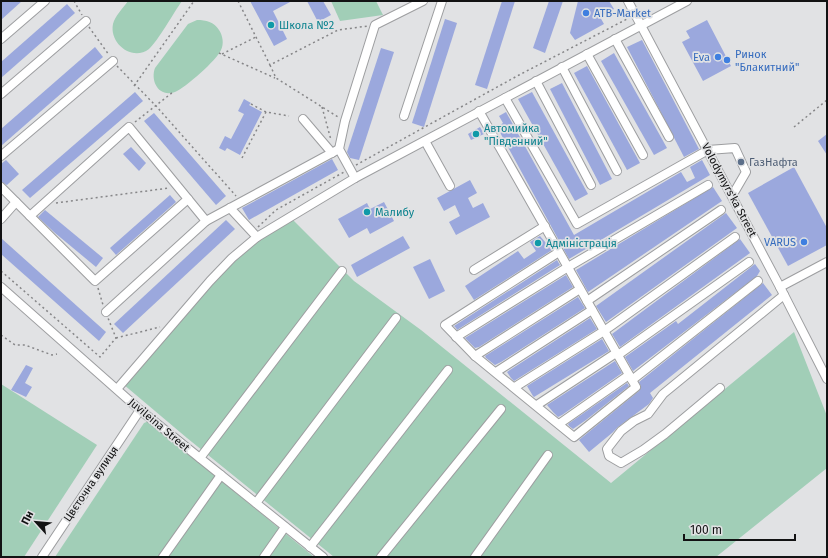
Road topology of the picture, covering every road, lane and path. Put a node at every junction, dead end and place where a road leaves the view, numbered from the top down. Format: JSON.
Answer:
{"nodes":[{"id":1,"x":45,"y":1,"type":"edge"},
{"id":2,"x":74,"y":1,"type":"edge"},
{"id":3,"x":194,"y":1,"type":"edge"},
{"id":4,"x":238,"y":1,"type":"edge"},
{"id":5,"x":423,"y":1,"type":"edge"},
{"id":6,"x":442,"y":1,"type":"edge"},
{"id":7,"x":628,"y":1,"type":"edge"},
{"id":8,"x":684,"y":2,"type":"edge"},
{"id":9,"x":86,"y":21,"type":"junction"},
{"id":10,"x":375,"y":25,"type":"junction"},
{"id":11,"x":641,"y":25,"type":"junction"},
{"id":12,"x":256,"y":37,"type":"junction"},
{"id":13,"x":1,"y":39,"type":"edge"},
{"id":14,"x":615,"y":39,"type":"junction"},
{"id":15,"x":586,"y":54,"type":"junction"},
{"id":16,"x":113,"y":61,"type":"junction"},
{"id":17,"x":270,"y":65,"type":"junction"},
{"id":18,"x":562,"y":67,"type":"junction"},
{"id":19,"x":276,"y":78,"type":"junction"},
{"id":20,"x":536,"y":81,"type":"junction"},
{"id":21,"x":134,"y":86,"type":"junction"},
{"id":22,"x":173,"y":92,"type":"dead end"},
{"id":23,"x":1,"y":94,"type":"edge"},
{"id":24,"x":505,"y":98,"type":"junction"},
{"id":25,"x":827,"y":100,"type":"edge"},
{"id":26,"x":251,"y":104,"type":"dead end"},
{"id":27,"x":156,"y":106,"type":"junction"},
{"id":28,"x":322,"y":106,"type":"junction"},
{"id":29,"x":479,"y":111,"type":"junction"},
{"id":30,"x":266,"y":112,"type":"junction"},
{"id":31,"x":289,"y":116,"type":"dead end"},
{"id":32,"x":404,"y":116,"type":"dead end"},
{"id":33,"x":303,"y":119,"type":"dead end"},
{"id":34,"x":345,"y":121,"type":"junction"},
{"id":35,"x":128,"y":127,"type":"junction"},
{"id":36,"x":794,"y":127,"type":"dead end"},
{"id":37,"x":669,"y":137,"type":"dead end"},
{"id":38,"x":425,"y":141,"type":"junction"},
{"id":39,"x":708,"y":150,"type":"junction"},
{"id":40,"x":335,"y":151,"type":"junction"},
{"id":41,"x":643,"y":155,"type":"dead end"},
{"id":42,"x":1,"y":156,"type":"edge"},
{"id":43,"x":242,"y":158,"type":"dead end"},
{"id":44,"x":617,"y":171,"type":"dead end"},
{"id":45,"x":355,"y":178,"type":"junction"},
{"id":46,"x":591,"y":185,"type":"dead end"},
{"id":47,"x":708,"y":185,"type":"dead end"},
{"id":48,"x":450,"y":186,"type":"dead end"},
{"id":49,"x":1,"y":187,"type":"edge"},
{"id":50,"x":172,"y":188,"type":"dead end"},
{"id":51,"x":732,"y":196,"type":"junction"},
{"id":52,"x":188,"y":199,"type":"junction"},
{"id":53,"x":16,"y":202,"type":"junction"},
{"id":54,"x":241,"y":202,"type":"junction"},
{"id":55,"x":42,"y":205,"type":"junction"},
{"id":56,"x":230,"y":208,"type":"junction"},
{"id":57,"x":721,"y":210,"type":"dead end"},
{"id":58,"x":30,"y":216,"type":"junction"},
{"id":59,"x":1,"y":218,"type":"edge"},
{"id":60,"x":206,"y":221,"type":"junction"},
{"id":61,"x":545,"y":226,"type":"junction"},
{"id":62,"x":257,"y":237,"type":"junction"},
{"id":63,"x":735,"y":237,"type":"dead end"},
{"id":64,"x":559,"y":252,"type":"junction"},
{"id":65,"x":749,"y":262,"type":"dead end"},
{"id":66,"x":827,"y":262,"type":"edge"},
{"id":67,"x":568,"y":267,"type":"junction"},
{"id":68,"x":474,"y":270,"type":"dead end"},
{"id":69,"x":1,"y":271,"type":"edge"},
{"id":70,"x":342,"y":272,"type":"dead end"},
{"id":71,"x":95,"y":281,"type":"junction"},
{"id":72,"x":758,"y":281,"type":"dead end"},
{"id":73,"x":1,"y":286,"type":"edge"},
{"id":74,"x":780,"y":287,"type":"junction"},
{"id":75,"x":580,"y":289,"type":"junction"},
{"id":76,"x":784,"y":295,"type":"junction"},
{"id":77,"x":587,"y":302,"type":"junction"},
{"id":78,"x":592,"y":310,"type":"junction"},
{"id":79,"x":106,"y":312,"type":"junction"},
{"id":80,"x":396,"y":318,"type":"dead end"},
{"id":81,"x":604,"y":332,"type":"junction"},
{"id":82,"x":1,"y":335,"type":"edge"},
{"id":83,"x":456,"y":337,"type":"junction"},
{"id":84,"x":57,"y":354,"type":"dead end"},
{"id":85,"x":617,"y":354,"type":"junction"},
{"id":86,"x":475,"y":356,"type":"junction"},
{"id":87,"x":448,"y":370,"type":"dead end"},
{"id":88,"x":496,"y":372,"type":"junction"},
{"id":89,"x":630,"y":377,"type":"junction"},
{"id":90,"x":827,"y":380,"type":"edge"},
{"id":91,"x":515,"y":387,"type":"junction"},
{"id":92,"x":720,"y":388,"type":"dead end"},
{"id":93,"x":117,"y":389,"type":"junction"},
{"id":94,"x":537,"y":405,"type":"junction"},
{"id":95,"x":501,"y":409,"type":"dead end"},
{"id":96,"x":140,"y":410,"type":"junction"},
{"id":97,"x":559,"y":424,"type":"junction"},
{"id":98,"x":548,"y":455,"type":"dead end"},
{"id":99,"x":200,"y":458,"type":"junction"},
{"id":100,"x":221,"y":475,"type":"junction"},
{"id":101,"x":256,"y":503,"type":"junction"},
{"id":102,"x":285,"y":526,"type":"junction"},
{"id":103,"x":310,"y":547,"type":"junction"},
{"id":104,"x":42,"y":557,"type":"edge"},
{"id":105,"x":163,"y":557,"type":"edge"},
{"id":106,"x":264,"y":557,"type":"edge"},
{"id":107,"x":324,"y":557,"type":"edge"},
{"id":108,"x":381,"y":557,"type":"edge"},
{"id":109,"x":474,"y":557,"type":"edge"}],
"edges":[{"from":1,"to":13,"type":"street"},
{"from":2,"to":9,"type":"path"},
{"from":3,"to":21,"type":"path"},
{"from":4,"to":12,"type":"path"},
{"from":5,"to":10,"type":"street"},
{"from":6,"to":32,"type":"street"},
{"from":7,"to":11,"type":"street","name":"Volodymyrs'ka Street"},
{"from":8,"to":11,"type":"street"},
{"from":9,"to":16,"type":"path"},
{"from":9,"to":23,"type":"street"},
{"from":10,"to":17,"type":"path"},
{"from":10,"to":34,"type":"street"},
{"from":11,"to":14,"type":"street"},
{"from":11,"to":39,"type":"street","name":"Volodymyrs'ka Street"},
{"from":12,"to":17,"type":"path"},
{"from":12,"to":19,"type":"path"},
{"from":14,"to":15,"type":"street"},
{"from":14,"to":37,"type":"street"},
{"from":15,"to":18,"type":"street"},
{"from":15,"to":41,"type":"street"},
{"from":16,"to":21,"type":"path"},
{"from":16,"to":42,"type":"street"},
{"from":17,"to":19,"type":"path"},
{"from":18,"to":20,"type":"street"},
{"from":18,"to":44,"type":"street"},
{"from":19,"to":28,"type":"path"},
{"from":20,"to":24,"type":"street"},
{"from":20,"to":46,"type":"street"},
{"from":21,"to":27,"type":"path"},
{"from":22,"to":27,"type":"path"},
{"from":24,"to":29,"type":"street"},
{"from":24,"to":39,"type":"street"},
{"from":25,"to":36,"type":"path"},
{"from":26,"to":30,"type":"path"},
{"from":27,"to":35,"type":"path"},
{"from":27,"to":54,"type":"path"},
{"from":28,"to":34,"type":"path"},
{"from":28,"to":40,"type":"path"},
{"from":29,"to":38,"type":"street"},
{"from":29,"to":61,"type":"street"},
{"from":30,"to":31,"type":"path"},
{"from":30,"to":43,"type":"path"},
{"from":33,"to":40,"type":"street"},
{"from":34,"to":40,"type":"street"},
{"from":35,"to":52,"type":"street"},
{"from":35,"to":55,"type":"street"},
{"from":38,"to":45,"type":"street"},
{"from":38,"to":48,"type":"street"},
{"from":39,"to":51,"type":"street","name":"Volodymyrs'ka Street"},
{"from":39,"to":51,"type":"street"},
{"from":40,"to":45,"type":"street"},
{"from":40,"to":54,"type":"street"},
{"from":45,"to":62,"type":"street"},
{"from":47,"to":67,"type":"street"},
{"from":49,"to":53,"type":"street"},
{"from":50,"to":55,"type":"path"},
{"from":51,"to":74,"type":"street","name":"Volodymyrs'ka Street"},
{"from":52,"to":60,"type":"street"},
{"from":52,"to":71,"type":"street"},
{"from":53,"to":58,"type":"street"},
{"from":53,"to":59,"type":"street"},
{"from":54,"to":56,"type":"street"},
{"from":55,"to":58,"type":"street"},
{"from":56,"to":60,"type":"street"},
{"from":56,"to":62,"type":"street"},
{"from":57,"to":77,"type":"street"},
{"from":58,"to":71,"type":"street"},
{"from":60,"to":79,"type":"street"},
{"from":61,"to":64,"type":"street"},
{"from":61,"to":68,"type":"street"},
{"from":62,"to":93,"type":"street"},
{"from":63,"to":81,"type":"street"},
{"from":64,"to":67,"type":"street"},
{"from":64,"to":83,"type":"street"},
{"from":65,"to":85,"type":"street"},
{"from":66,"to":74,"type":"street"},
{"from":67,"to":75,"type":"street"},
{"from":67,"to":83,"type":"street"},
{"from":69,"to":79,"type":"path"},
{"from":70,"to":99,"type":"street"},
{"from":71,"to":79,"type":"path"},
{"from":72,"to":89,"type":"street"},
{"from":73,"to":93,"type":"street","name":"Juvileina Street"},
{"from":74,"to":76,"type":"street","name":"Volodymyrs'ka Street"},
{"from":75,"to":77,"type":"street"},
{"from":75,"to":86,"type":"street"},
{"from":76,"to":90,"type":"street","name":"Volodymyrs'ka Street"},
{"from":76,"to":92,"type":"street"},
{"from":77,"to":78,"type":"street"},
{"from":78,"to":81,"type":"street"},
{"from":78,"to":88,"type":"street"},
{"from":80,"to":101,"type":"street"},
{"from":81,"to":85,"type":"street"},
{"from":81,"to":91,"type":"street"},
{"from":82,"to":84,"type":"path"},
{"from":83,"to":86,"type":"street"},
{"from":85,"to":89,"type":"street"},
{"from":85,"to":94,"type":"street"},
{"from":86,"to":88,"type":"street"},
{"from":87,"to":103,"type":"street"},
{"from":88,"to":91,"type":"street"},
{"from":89,"to":97,"type":"street"},
{"from":89,"to":97,"type":"street"},
{"from":91,"to":94,"type":"street"},
{"from":93,"to":96,"type":"street","name":"Juvileina Street"},
{"from":94,"to":97,"type":"street"},
{"from":95,"to":108,"type":"street"},
{"from":96,"to":99,"type":"street","name":"Juvileina Street"},
{"from":96,"to":104,"type":"street","name":"Цвєточна вулиця"},
{"from":98,"to":109,"type":"street"},
{"from":99,"to":100,"type":"street","name":"Juvileina Street"},
{"from":100,"to":101,"type":"street","name":"Juvileina Street"},
{"from":100,"to":105,"type":"street"},
{"from":101,"to":102,"type":"street","name":"Juvileina Street"},
{"from":102,"to":103,"type":"street","name":"Juvileina Street"},
{"from":102,"to":106,"type":"street"},
{"from":103,"to":107,"type":"street","name":"Juvileina Street"}]}
